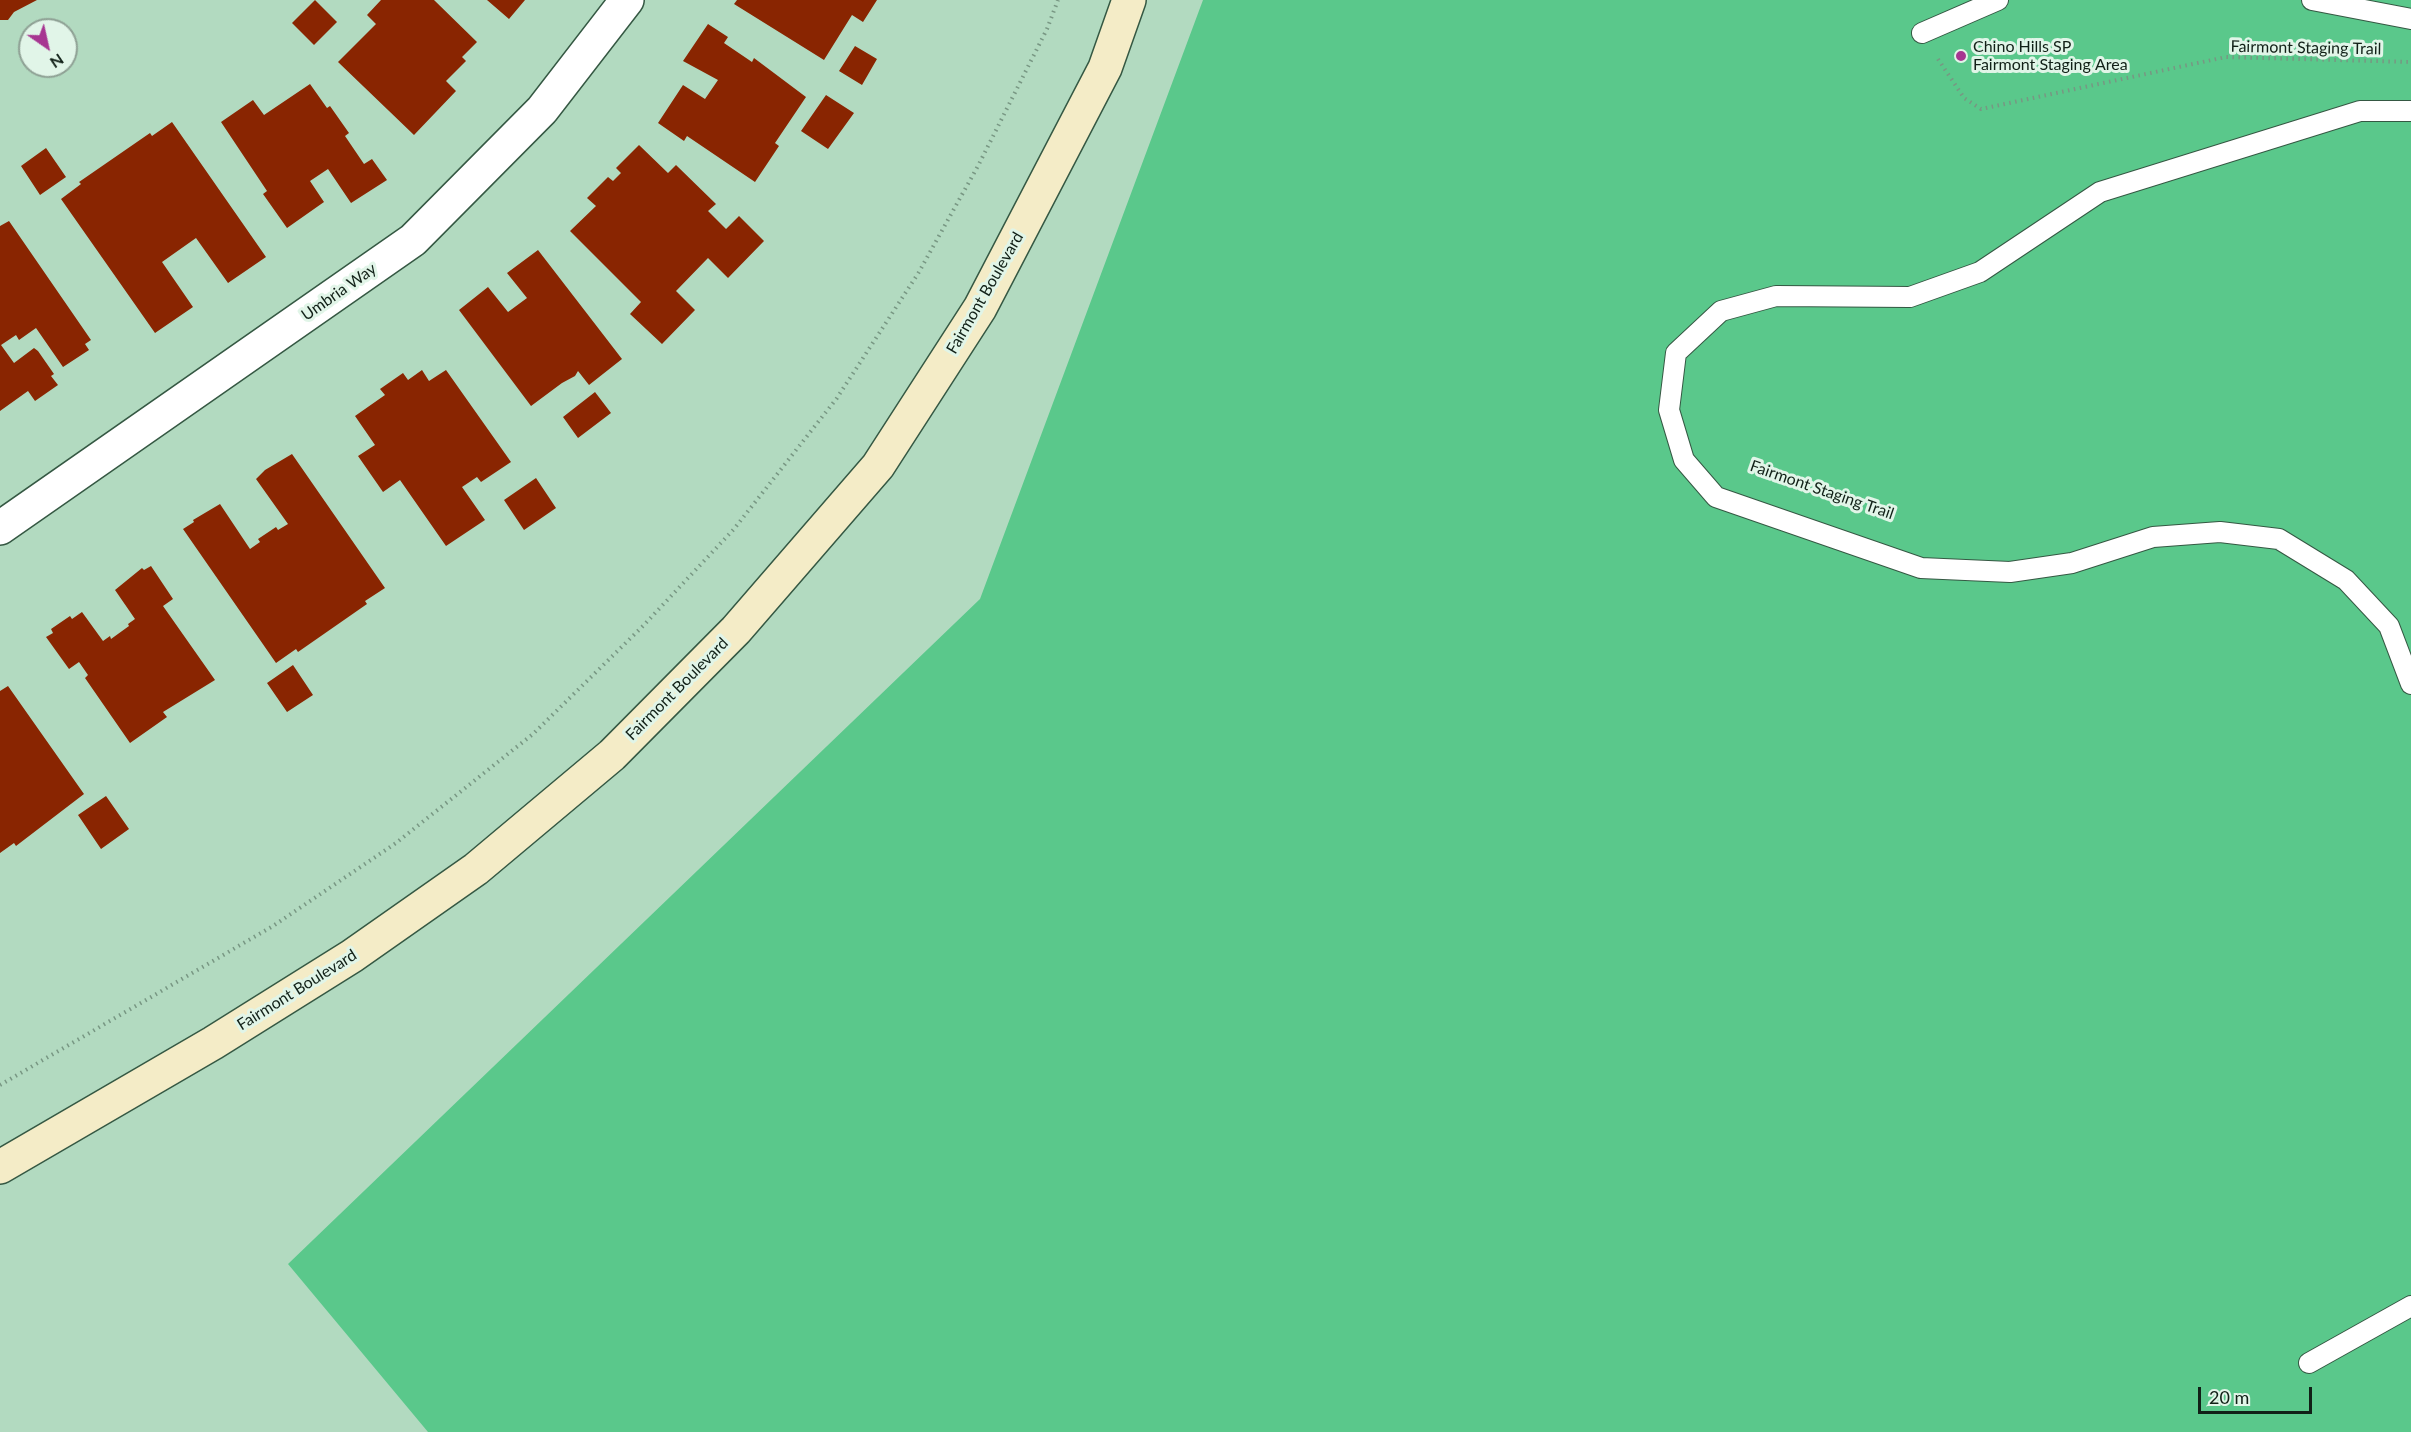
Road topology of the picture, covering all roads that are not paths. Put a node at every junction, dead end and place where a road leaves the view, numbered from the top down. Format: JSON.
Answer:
{"nodes":[{"id":1,"x":627,"y":0,"type":"edge"},
{"id":2,"x":1129,"y":0,"type":"edge"},
{"id":3,"x":1998,"y":0,"type":"edge"},
{"id":4,"x":2312,"y":0,"type":"edge"},
{"id":5,"x":2411,"y":19,"type":"edge"},
{"id":6,"x":1922,"y":33,"type":"road end"},
{"id":7,"x":2411,"y":111,"type":"edge"},
{"id":8,"x":0,"y":528,"type":"edge"},
{"id":9,"x":2411,"y":684,"type":"edge"},
{"id":10,"x":0,"y":1167,"type":"edge"},
{"id":11,"x":2411,"y":1306,"type":"edge"},
{"id":12,"x":2310,"y":1363,"type":"dead end"}],
"edges":[{"from":1,"to":8,"type":"street","name":"Umbria Way"},
{"from":2,"to":10,"type":"main road","name":"Fairmont Boulevard"},
{"from":3,"to":6,"type":"lane"},
{"from":4,"to":5,"type":"lane"},
{"from":7,"to":9,"type":"lane"},
{"from":11,"to":12,"type":"lane"}]}
